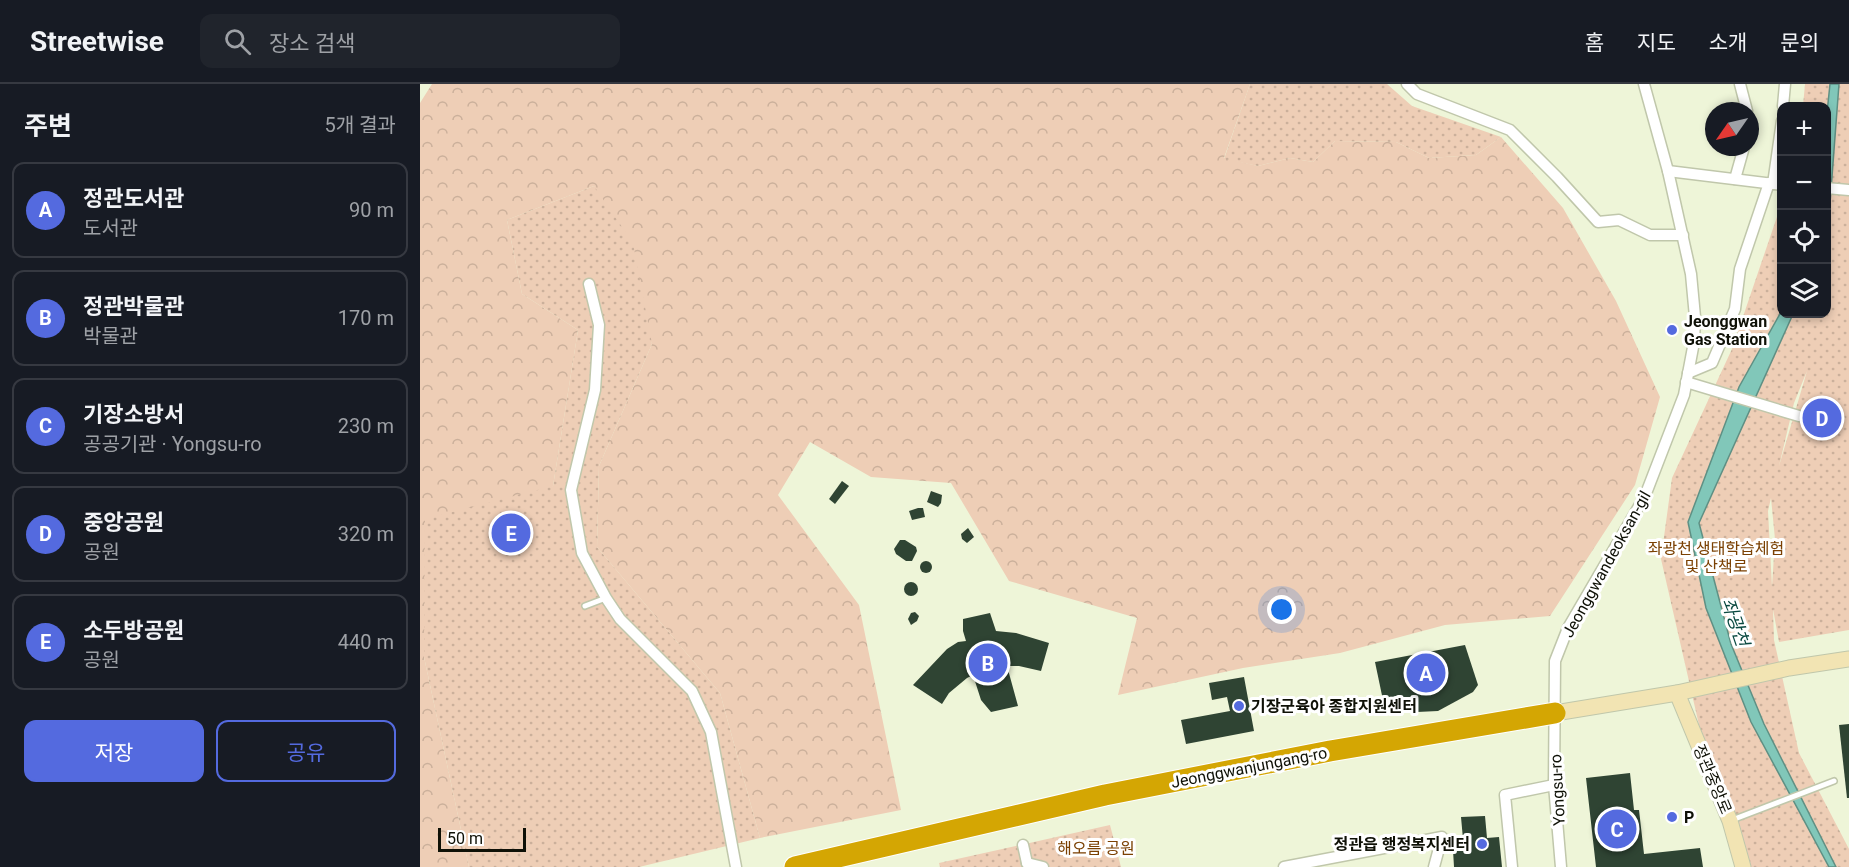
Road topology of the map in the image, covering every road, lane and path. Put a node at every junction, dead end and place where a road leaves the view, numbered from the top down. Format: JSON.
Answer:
{"nodes":[{"id":1,"x":1407,"y":84,"type":"edge"},
{"id":2,"x":1644,"y":84,"type":"edge"},
{"id":3,"x":1740,"y":84,"type":"edge"},
{"id":4,"x":1785,"y":84,"type":"edge"},
{"id":5,"x":1745,"y":102,"type":"edge"},
{"id":6,"x":1783,"y":102,"type":"edge"},
{"id":7,"x":1741,"y":156,"type":"edge"},
{"id":8,"x":1778,"y":156,"type":"edge"},
{"id":9,"x":1668,"y":171,"type":"junction"},
{"id":10,"x":1735,"y":179,"type":"junction"},
{"id":11,"x":1774,"y":184,"type":"edge"},
{"id":12,"x":1831,"y":188,"type":"edge"},
{"id":13,"x":1849,"y":190,"type":"edge"},
{"id":14,"x":1683,"y":235,"type":"junction"},
{"id":15,"x":589,"y":284,"type":"dead end"},
{"id":16,"x":1687,"y":378,"type":"junction"},
{"id":17,"x":1799,"y":416,"type":"dead end"},
{"id":18,"x":606,"y":598,"type":"junction"},
{"id":19,"x":585,"y":606,"type":"dead end"},
{"id":20,"x":1849,"y":659,"type":"edge"},
{"id":21,"x":1677,"y":693,"type":"junction"},
{"id":22,"x":1555,"y":713,"type":"junction"},
{"id":23,"x":1834,"y":782,"type":"dead end"},
{"id":24,"x":1554,"y":785,"type":"junction"},
{"id":25,"x":1730,"y":820,"type":"junction"},
{"id":26,"x":1023,"y":844,"type":"dead end"},
{"id":27,"x":1025,"y":865,"type":"edge"},
{"id":28,"x":736,"y":867,"type":"edge"},
{"id":29,"x":795,"y":867,"type":"edge"},
{"id":30,"x":1043,"y":867,"type":"edge"},
{"id":31,"x":1284,"y":867,"type":"edge"},
{"id":32,"x":1434,"y":867,"type":"edge"},
{"id":33,"x":1512,"y":867,"type":"edge"},
{"id":34,"x":1562,"y":867,"type":"edge"},
{"id":35,"x":1743,"y":867,"type":"edge"}],
"edges":[{"from":1,"to":14,"type":"street"},
{"from":2,"to":9,"type":"street","name":"Jeonggwandeoksan-gil"},
{"from":3,"to":5,"type":"street"},
{"from":4,"to":6,"type":"street"},
{"from":7,"to":10,"type":"street"},
{"from":8,"to":11,"type":"street"},
{"from":9,"to":10,"type":"street"},
{"from":9,"to":14,"type":"street","name":"Jeonggwandeoksan-gil"},
{"from":10,"to":11,"type":"street"},
{"from":11,"to":16,"type":"street"},
{"from":12,"to":13,"type":"street"},
{"from":14,"to":16,"type":"street","name":"Jeonggwandeoksan-gil"},
{"from":15,"to":18,"type":"street"},
{"from":16,"to":17,"type":"street"},
{"from":16,"to":22,"type":"street","name":"Jeonggwandeoksan-gil"},
{"from":18,"to":19,"type":"lane"},
{"from":18,"to":28,"type":"street"},
{"from":20,"to":21,"type":"main road","name":"Jeonggwanjungang-ro"},
{"from":21,"to":22,"type":"main road","name":"Jeonggwanjungang-ro"},
{"from":21,"to":25,"type":"main road","name":"정관중앙로"},
{"from":22,"to":24,"type":"street","name":"Yongsu-ro"},
{"from":22,"to":29,"type":"highway","name":"Jeonggwanjungang-ro"},
{"from":23,"to":25,"type":"lane"},
{"from":24,"to":33,"type":"street"},
{"from":24,"to":34,"type":"street","name":"Yongsu-ro"},
{"from":25,"to":35,"type":"main road","name":"정관중앙로"},
{"from":26,"to":27,"type":"street"},
{"from":27,"to":30,"type":"street"},
{"from":31,"to":32,"type":"street"}]}
